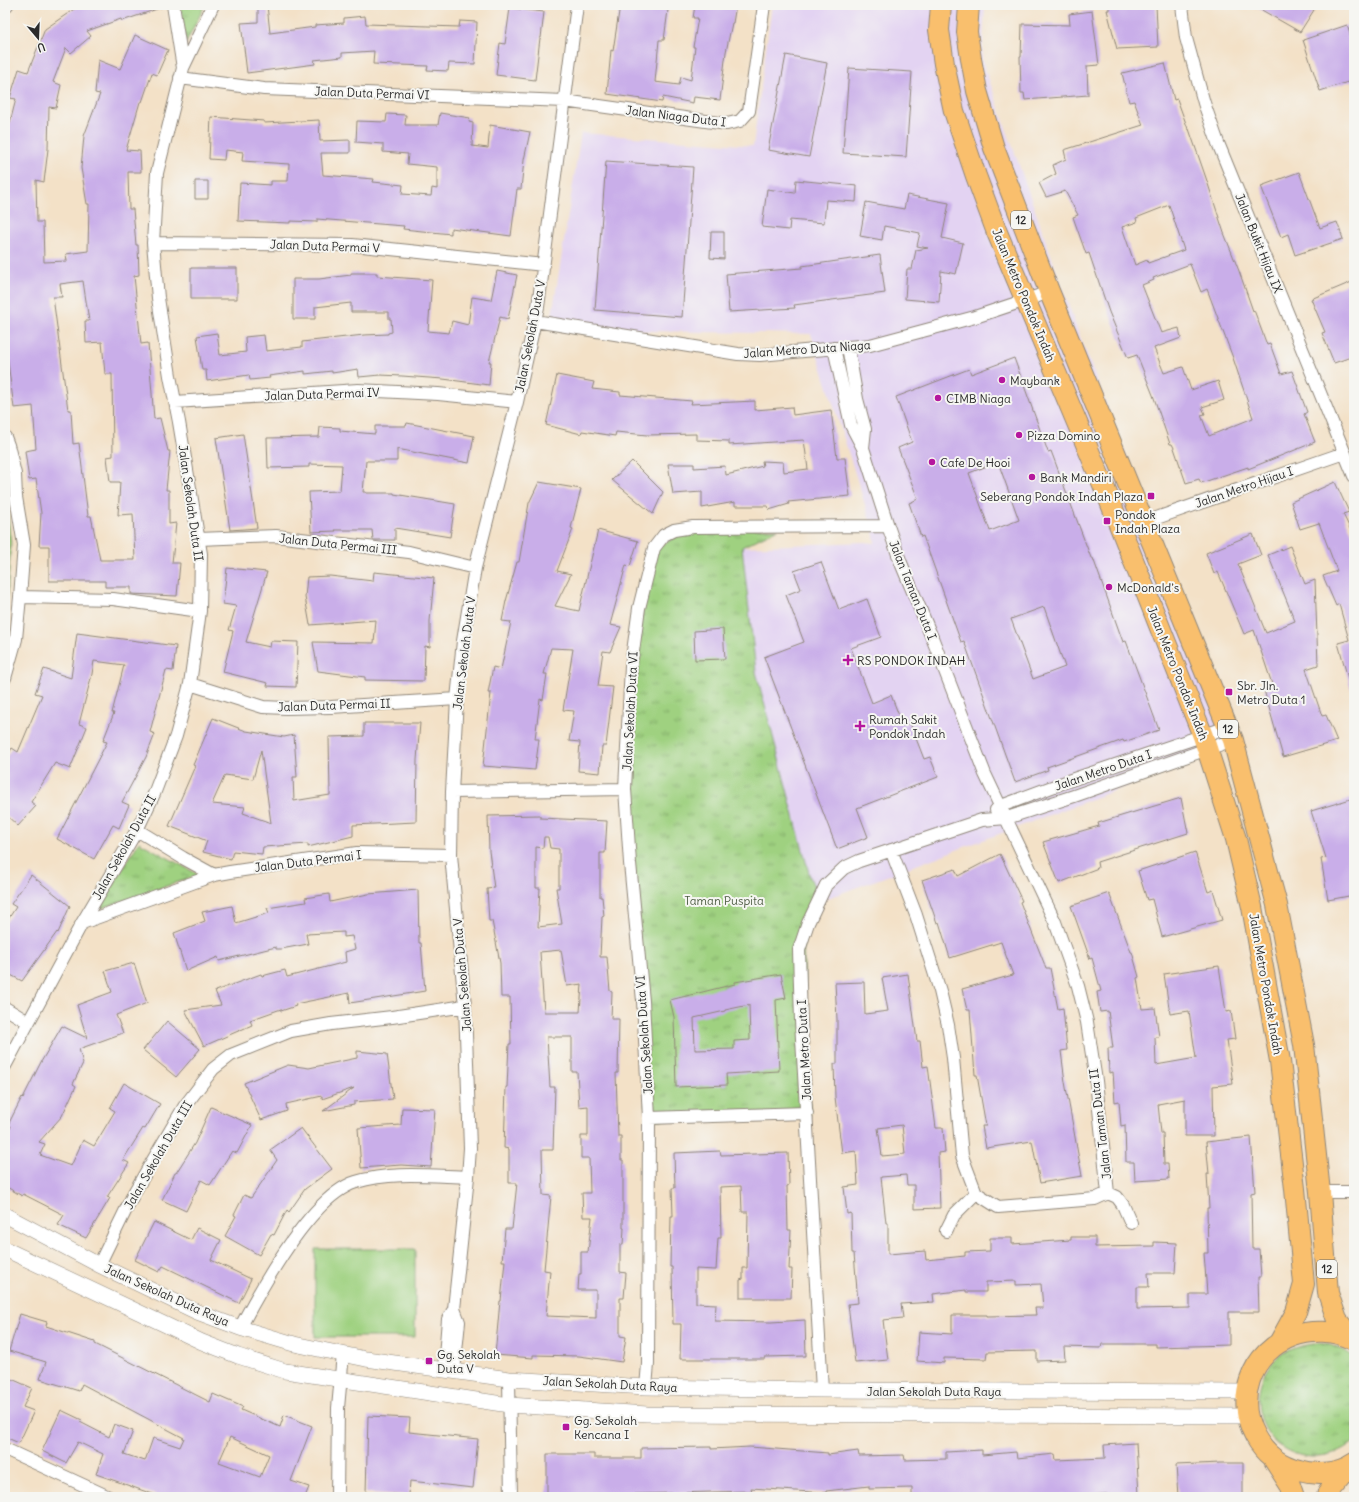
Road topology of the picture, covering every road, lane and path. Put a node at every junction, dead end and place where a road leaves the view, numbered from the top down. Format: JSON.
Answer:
{"nodes":[{"id":1,"x":172,"y":5,"type":"edge"},
{"id":2,"x":213,"y":5,"type":"edge"},
{"id":3,"x":577,"y":5,"type":"edge"},
{"id":4,"x":764,"y":5,"type":"edge"},
{"id":5,"x":941,"y":5,"type":"edge"},
{"id":6,"x":969,"y":5,"type":"edge"},
{"id":7,"x":1182,"y":5,"type":"edge"},
{"id":8,"x":182,"y":73,"type":"junction"},
{"id":9,"x":564,"y":101,"type":"junction"},
{"id":10,"x":153,"y":243,"type":"junction"},
{"id":11,"x":544,"y":265,"type":"junction"},
{"id":12,"x":1049,"y":291,"type":"junction"},
{"id":13,"x":1026,"y":300,"type":"junction"},
{"id":14,"x":535,"y":321,"type":"junction"},
{"id":15,"x":848,"y":347,"type":"junction"},
{"id":16,"x":834,"y":348,"type":"junction"},
{"id":17,"x":175,"y":402,"type":"junction"},
{"id":18,"x":517,"y":402,"type":"junction"},
{"id":19,"x":5,"y":437,"type":"edge"},
{"id":20,"x":863,"y":448,"type":"junction"},
{"id":21,"x":1344,"y":453,"type":"junction"},
{"id":22,"x":1354,"y":476,"type":"edge"},
{"id":23,"x":1145,"y":522,"type":"junction"},
{"id":24,"x":888,"y":526,"type":"junction"},
{"id":25,"x":199,"y":539,"type":"junction"},
{"id":26,"x":476,"y":568,"type":"junction"},
{"id":27,"x":20,"y":597,"type":"junction"},
{"id":28,"x":200,"y":611,"type":"junction"},
{"id":29,"x":5,"y":678,"type":"edge"},
{"id":30,"x":190,"y":684,"type":"junction"},
{"id":31,"x":458,"y":699,"type":"junction"},
{"id":32,"x":1230,"y":734,"type":"junction"},
{"id":33,"x":1205,"y":742,"type":"junction"},
{"id":34,"x":1128,"y":761,"type":"junction"},
{"id":35,"x":1132,"y":776,"type":"junction"},
{"id":36,"x":1068,"y":781,"type":"junction"},
{"id":37,"x":625,"y":789,"type":"junction"},
{"id":38,"x":452,"y":792,"type":"junction"},
{"id":39,"x":1074,"y":796,"type":"junction"},
{"id":40,"x":1001,"y":806,"type":"junction"},
{"id":41,"x":1007,"y":818,"type":"junction"},
{"id":42,"x":982,"y":820,"type":"junction"},
{"id":43,"x":137,"y":830,"type":"junction"},
{"id":44,"x":891,"y":850,"type":"junction"},
{"id":45,"x":451,"y":855,"type":"junction"},
{"id":46,"x":214,"y":875,"type":"junction"},
{"id":47,"x":82,"y":923,"type":"junction"},
{"id":48,"x":465,"y":1006,"type":"junction"},
{"id":49,"x":5,"y":1008,"type":"edge"},
{"id":50,"x":28,"y":1022,"type":"junction"},
{"id":51,"x":5,"y":1066,"type":"edge"},
{"id":52,"x":807,"y":1113,"type":"junction"},
{"id":53,"x":649,"y":1118,"type":"junction"},
{"id":54,"x":468,"y":1177,"type":"junction"},
{"id":55,"x":1320,"y":1192,"type":"junction"},
{"id":56,"x":1354,"y":1192,"type":"edge"},
{"id":57,"x":976,"y":1193,"type":"junction"},
{"id":58,"x":1108,"y":1193,"type":"junction"},
{"id":59,"x":5,"y":1215,"type":"edge"},
{"id":60,"x":1131,"y":1223,"type":"dead end"},
{"id":61,"x":946,"y":1231,"type":"dead end"},
{"id":62,"x":5,"y":1249,"type":"edge"},
{"id":63,"x":99,"y":1265,"type":"junction"},
{"id":64,"x":240,"y":1328,"type":"junction"},
{"id":65,"x":1354,"y":1340,"type":"edge"},
{"id":66,"x":1280,"y":1341,"type":"junction"},
{"id":67,"x":343,"y":1354,"type":"junction"},
{"id":68,"x":449,"y":1370,"type":"junction"},
{"id":69,"x":509,"y":1379,"type":"junction"},
{"id":70,"x":340,"y":1380,"type":"junction"},
{"id":71,"x":646,"y":1387,"type":"junction"},
{"id":72,"x":822,"y":1390,"type":"junction"},
{"id":73,"x":1247,"y":1392,"type":"junction"},
{"id":74,"x":1209,"y":1393,"type":"junction"},
{"id":75,"x":509,"y":1405,"type":"junction"},
{"id":76,"x":1207,"y":1415,"type":"junction"},
{"id":77,"x":1247,"y":1416,"type":"junction"},
{"id":78,"x":5,"y":1449,"type":"edge"},
{"id":79,"x":1273,"y":1458,"type":"junction"},
{"id":80,"x":1352,"y":1464,"type":"edge"},
{"id":81,"x":109,"y":1497,"type":"edge"},
{"id":82,"x":337,"y":1497,"type":"edge"},
{"id":83,"x":511,"y":1497,"type":"edge"},
{"id":84,"x":1294,"y":1497,"type":"edge"},
{"id":85,"x":1327,"y":1497,"type":"edge"}],
"edges":[{"from":1,"to":8,"type":"street","name":"Jalan Sekolah Duta II"},
{"from":2,"to":8,"type":"street","name":"Jalan Sekolah Duta II"},
{"from":3,"to":9,"type":"street","name":"Jalan Sekolah Duta V"},
{"from":4,"to":9,"type":"street","name":"Jalan Niaga Duta I"},
{"from":5,"to":13,"type":"highway","name":"Jalan Metro Pondok Indah","number":"12"},
{"from":6,"to":12,"type":"highway","name":"Jalan Metro Pondok Indah","number":"12"},
{"from":7,"to":21,"type":"street","name":"Jalan Bukit Hijau IX"},
{"from":8,"to":9,"type":"street","name":"Jalan Duta Permai VI"},
{"from":8,"to":10,"type":"street","name":"Jalan Sekolah Duta II"},
{"from":9,"to":11,"type":"street","name":"Jalan Sekolah Duta V"},
{"from":10,"to":11,"type":"street","name":"Jalan Duta Permai V"},
{"from":10,"to":17,"type":"street","name":"Jalan Sekolah Duta II"},
{"from":11,"to":14,"type":"street","name":"Jalan Sekolah Duta V"},
{"from":12,"to":13,"type":"street","name":"Jalan Metro Duta Niaga"},
{"from":12,"to":23,"type":"highway","name":"Jalan Metro Pondok Indah","number":"12"},
{"from":13,"to":15,"type":"street","name":"Jalan Metro Duta Niaga"},
{"from":13,"to":33,"type":"highway","name":"Jalan Metro Pondok Indah","number":"12"},
{"from":14,"to":16,"type":"street","name":"Jalan Metro Duta Niaga"},
{"from":14,"to":18,"type":"street","name":"Jalan Sekolah Duta V"},
{"from":15,"to":16,"type":"street","name":"Jalan Metro Duta Niaga"},
{"from":15,"to":20,"type":"street","name":"Jalan Taman Duta I"},
{"from":16,"to":20,"type":"street","name":"Jalan Taman Duta I"},
{"from":17,"to":18,"type":"street","name":"Jalan Duta Permai IV"},
{"from":17,"to":25,"type":"street","name":"Jalan Sekolah Duta II"},
{"from":18,"to":26,"type":"street","name":"Jalan Sekolah Duta V"},
{"from":19,"to":27,"type":"street"},
{"from":20,"to":24,"type":"street","name":"Jalan Taman Duta I"},
{"from":21,"to":22,"type":"street","name":"Jalan Bukit Hijau IX"},
{"from":21,"to":23,"type":"street","name":"Jalan Metro Hijau I"},
{"from":23,"to":32,"type":"highway","name":"Jalan Metro Pondok Indah","number":"12"},
{"from":24,"to":37,"type":"street","name":"Jalan Sekolah Duta VI"},
{"from":24,"to":40,"type":"street","name":"Jalan Taman Duta I"},
{"from":25,"to":26,"type":"street","name":"Jalan Duta Permai III"},
{"from":25,"to":28,"type":"street","name":"Jalan Sekolah Duta II"},
{"from":26,"to":31,"type":"street","name":"Jalan Sekolah Duta V"},
{"from":27,"to":28,"type":"street"},
{"from":27,"to":29,"type":"street"},
{"from":28,"to":30,"type":"street","name":"Jalan Sekolah Duta II"},
{"from":30,"to":31,"type":"street","name":"Jalan Duta Permai II"},
{"from":30,"to":43,"type":"street","name":"Jalan Sekolah Duta II"},
{"from":31,"to":38,"type":"street","name":"Jalan Sekolah Duta V"},
{"from":32,"to":33,"type":"street","name":"Jalan Metro Duta I"},
{"from":32,"to":55,"type":"highway","name":"Jalan Metro Pondok Indah","number":"12"},
{"from":33,"to":34,"type":"street","name":"Jalan Metro Duta I"},
{"from":33,"to":35,"type":"street","name":"Jalan Metro Duta I"},
{"from":33,"to":66,"type":"highway","name":"Jalan Metro Pondok Indah","number":"12"},
{"from":34,"to":35,"type":"street"},
{"from":34,"to":36,"type":"street","name":"Jalan Metro Duta I"},
{"from":35,"to":39,"type":"street","name":"Jalan Metro Duta I"},
{"from":36,"to":39,"type":"street"},
{"from":36,"to":40,"type":"street","name":"Jalan Metro Duta I"},
{"from":37,"to":38,"type":"street"},
{"from":37,"to":53,"type":"street","name":"Jalan Sekolah Duta VI"},
{"from":38,"to":45,"type":"street","name":"Jalan Sekolah Duta V"},
{"from":39,"to":41,"type":"street","name":"Jalan Metro Duta I"},
{"from":40,"to":41,"type":"street","name":"Jalan Taman Duta I"},
{"from":40,"to":42,"type":"street","name":"Jalan Metro Duta I"},
{"from":41,"to":42,"type":"street","name":"Jalan Metro Duta I"},
{"from":41,"to":58,"type":"street","name":"Jalan Taman Duta II"},
{"from":42,"to":44,"type":"street","name":"Jalan Metro Duta I"},
{"from":43,"to":46,"type":"street"},
{"from":43,"to":47,"type":"street","name":"Jalan Sekolah Duta II"},
{"from":44,"to":52,"type":"street","name":"Jalan Metro Duta I"},
{"from":44,"to":57,"type":"street"},
{"from":45,"to":46,"type":"street","name":"Jalan Duta Permai I"},
{"from":45,"to":48,"type":"street","name":"Jalan Sekolah Duta V"},
{"from":46,"to":47,"type":"street","name":"Jalan Duta Permai I"},
{"from":47,"to":50,"type":"street","name":"Jalan Sekolah Duta II"},
{"from":48,"to":54,"type":"street","name":"Jalan Sekolah Duta V"},
{"from":48,"to":63,"type":"street","name":"Jalan Sekolah Duta III"},
{"from":49,"to":50,"type":"street"},
{"from":50,"to":51,"type":"street","name":"Jalan Sekolah Duta II"},
{"from":52,"to":53,"type":"street"},
{"from":52,"to":72,"type":"street","name":"Jalan Metro Duta I"},
{"from":53,"to":71,"type":"street","name":"Jalan Sekolah Duta VI"},
{"from":54,"to":64,"type":"street"},
{"from":54,"to":68,"type":"street","name":"Jalan Sekolah Duta V"},
{"from":55,"to":56,"type":"street"},
{"from":55,"to":65,"type":"highway","name":"Jalan Metro Pondok Indah","number":"12"},
{"from":57,"to":58,"type":"street","name":"Jalan Taman Duta II"},
{"from":57,"to":61,"type":"street"},
{"from":58,"to":60,"type":"street"},
{"from":59,"to":63,"type":"street","name":"Jalan Sekolah Duta Raya"},
{"from":62,"to":70,"type":"street","name":"Jalan Sekolah Duta Raya"},
{"from":63,"to":64,"type":"street","name":"Jalan Sekolah Duta Raya"},
{"from":64,"to":67,"type":"street","name":"Jalan Sekolah Duta Raya"},
{"from":65,"to":66,"type":"highway","number":"12"},
{"from":66,"to":73,"type":"highway","number":"12"},
{"from":67,"to":68,"type":"street","name":"Jalan Sekolah Duta Raya"},
{"from":67,"to":70,"type":"street"},
{"from":68,"to":69,"type":"street","name":"Jalan Sekolah Duta Raya"},
{"from":69,"to":71,"type":"street","name":"Jalan Sekolah Duta Raya"},
{"from":69,"to":75,"type":"street"},
{"from":70,"to":75,"type":"street","name":"Jalan Sekolah Duta Raya"},
{"from":70,"to":82,"type":"street"},
{"from":71,"to":72,"type":"street","name":"Jalan Sekolah Duta Raya"},
{"from":72,"to":74,"type":"street","name":"Jalan Sekolah Duta Raya"},
{"from":73,"to":74,"type":"street","name":"Jalan Sekolah Duta Raya"},
{"from":73,"to":77,"type":"highway","number":"12"},
{"from":74,"to":76,"type":"street"},
{"from":75,"to":76,"type":"street","name":"Jalan Sekolah Duta Raya"},
{"from":75,"to":83,"type":"street"},
{"from":76,"to":77,"type":"street","name":"Jalan Sekolah Duta Raya"},
{"from":77,"to":79,"type":"highway","number":"12"},
{"from":78,"to":81,"type":"street"},
{"from":79,"to":80,"type":"highway","number":"12"},
{"from":79,"to":84,"type":"highway","number":"12"},
{"from":80,"to":85,"type":"highway","number":"12"}]}
